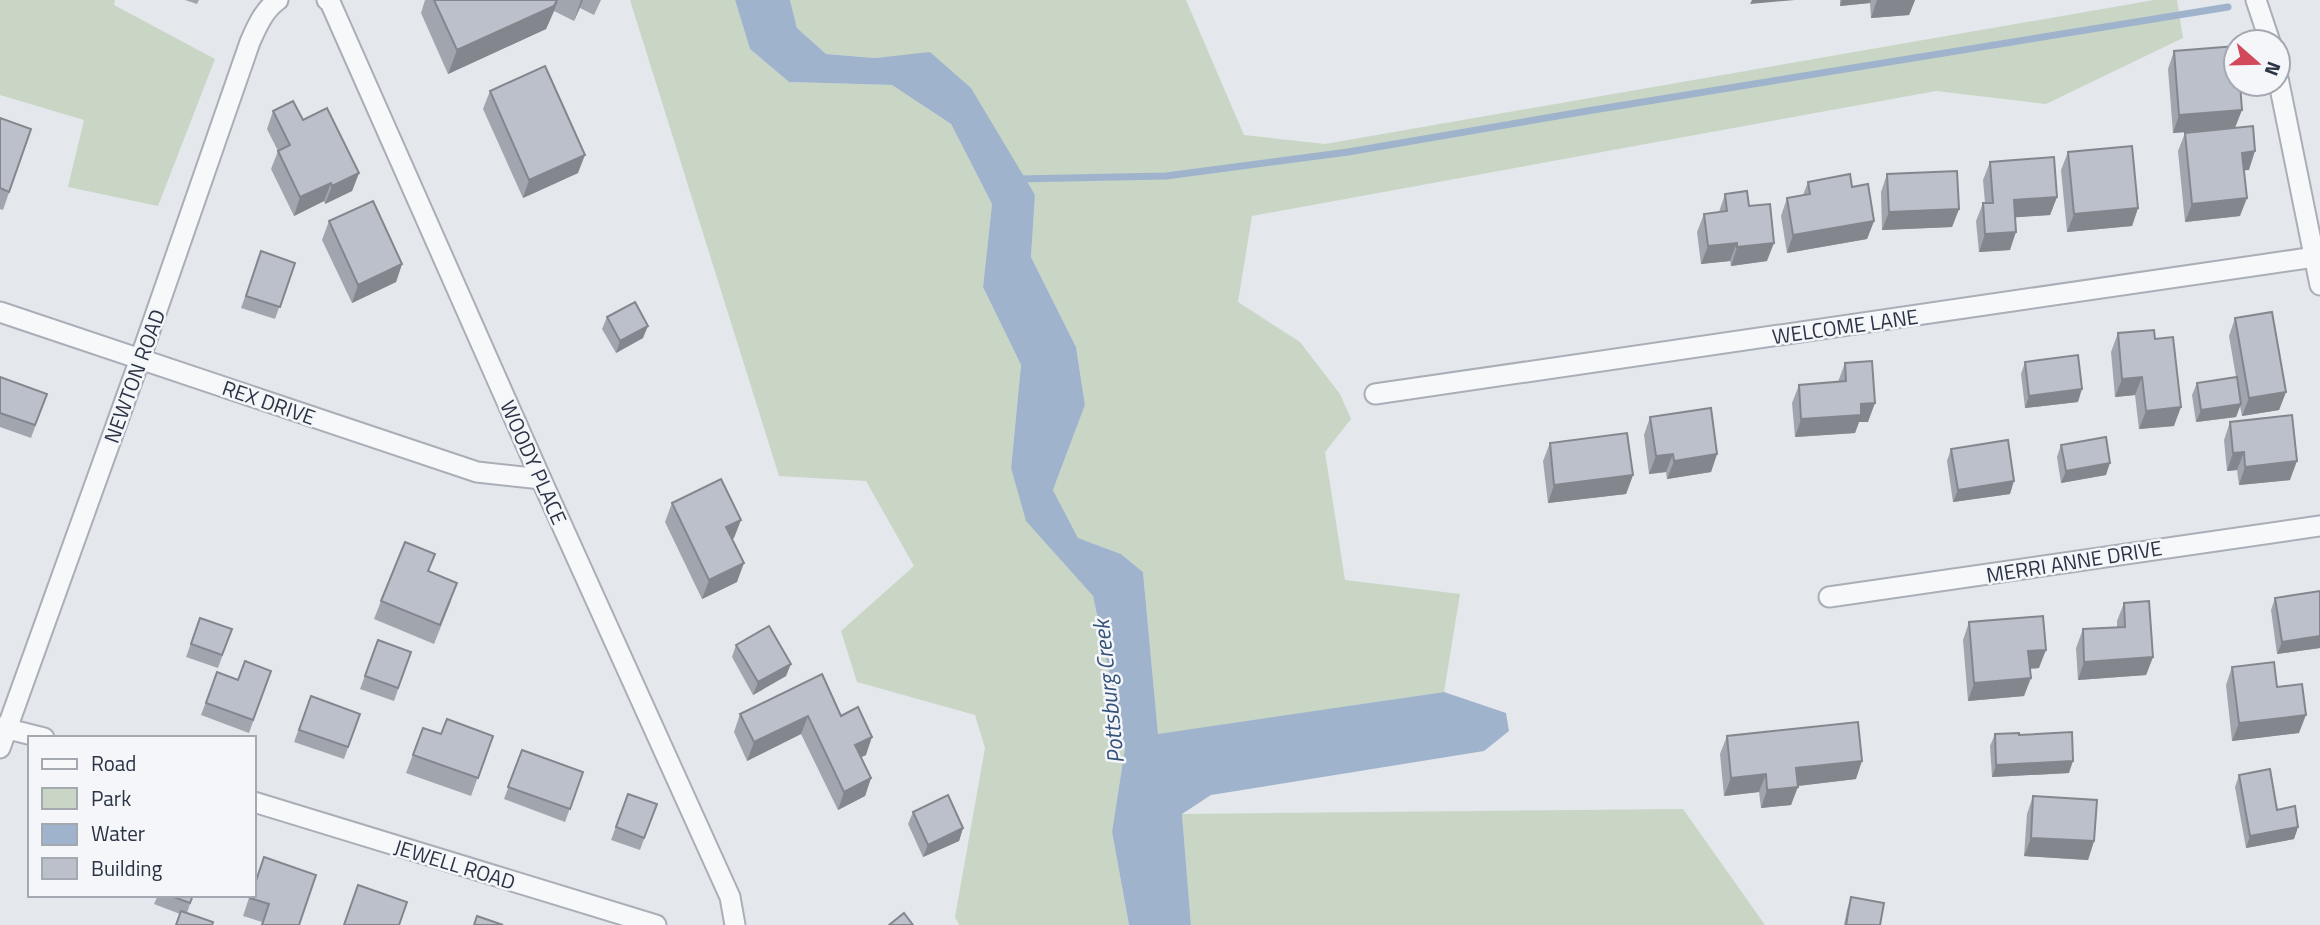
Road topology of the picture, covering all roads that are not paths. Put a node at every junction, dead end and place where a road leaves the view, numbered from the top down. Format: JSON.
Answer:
{"nodes":[{"id":1,"x":327,"y":0,"type":"edge"},
{"id":2,"x":2256,"y":0,"type":"edge"},
{"id":3,"x":274,"y":3,"type":"edge"},
{"id":4,"x":2265,"y":28,"type":"edge"},
{"id":5,"x":2282,"y":98,"type":"edge"},
{"id":6,"x":2315,"y":257,"type":"junction"},
{"id":7,"x":2320,"y":285,"type":"edge"},
{"id":8,"x":0,"y":312,"type":"edge"},
{"id":9,"x":140,"y":359,"type":"junction"},
{"id":10,"x":1375,"y":394,"type":"dead end"},
{"id":11,"x":541,"y":479,"type":"junction"},
{"id":12,"x":2320,"y":526,"type":"edge"},
{"id":13,"x":1829,"y":597,"type":"dead end"},
{"id":14,"x":3,"y":728,"type":"edge"},
{"id":15,"x":36,"y":736,"type":"edge"},
{"id":16,"x":0,"y":748,"type":"edge"},
{"id":17,"x":256,"y":803,"type":"edge"},
{"id":18,"x":656,"y":925,"type":"edge"},
{"id":19,"x":735,"y":925,"type":"edge"}],
"edges":[{"from":1,"to":11,"type":"street","name":"WOODY PLACE"},
{"from":2,"to":4,"type":"street"},
{"from":3,"to":9,"type":"street","name":"NEWTON ROAD"},
{"from":5,"to":6,"type":"street"},
{"from":6,"to":7,"type":"street"},
{"from":6,"to":10,"type":"street","name":"WELCOME LANE"},
{"from":8,"to":9,"type":"street","name":"REX DRIVE"},
{"from":9,"to":11,"type":"street","name":"REX DRIVE"},
{"from":9,"to":14,"type":"street","name":"NEWTON ROAD"},
{"from":11,"to":19,"type":"street","name":"WOODY PLACE"},
{"from":12,"to":13,"type":"street","name":"MERRI ANNE DRIVE"},
{"from":14,"to":15,"type":"street"},
{"from":14,"to":16,"type":"street","name":"NEWTON ROAD"},
{"from":17,"to":18,"type":"street","name":"JEWELL ROAD"}]}
